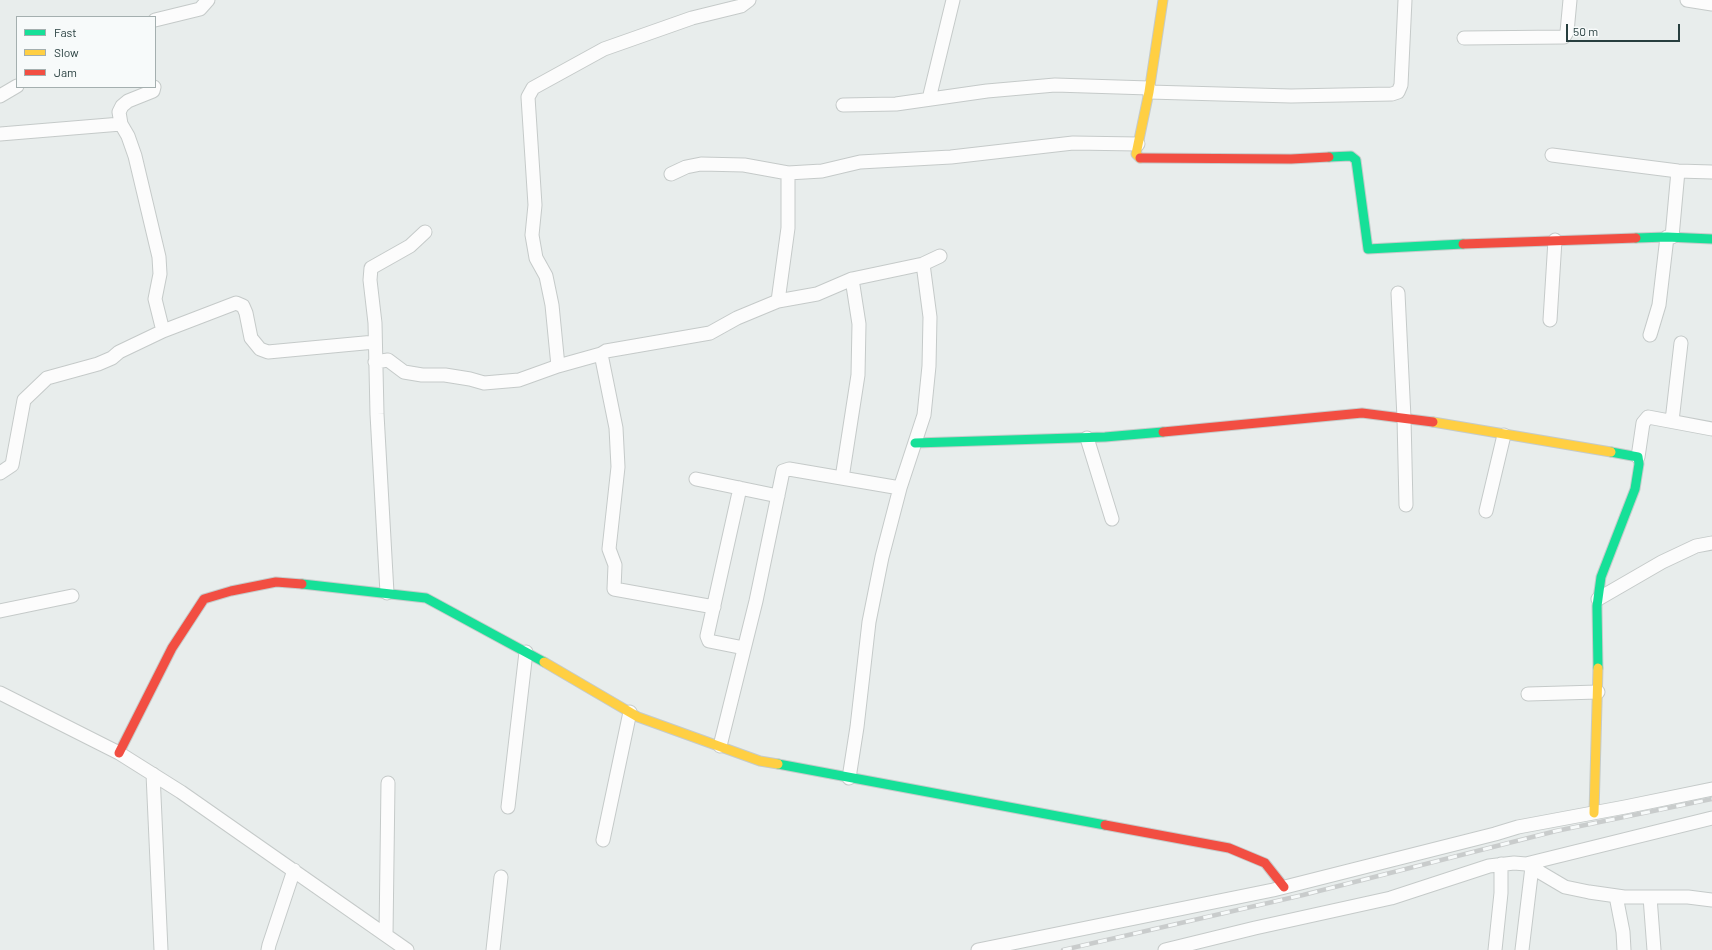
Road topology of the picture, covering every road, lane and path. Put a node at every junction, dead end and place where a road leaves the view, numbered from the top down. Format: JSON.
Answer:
{"nodes":[{"id":1,"x":208,"y":0,"type":"edge"},
{"id":2,"x":749,"y":0,"type":"edge"},
{"id":3,"x":953,"y":0,"type":"edge"},
{"id":4,"x":1163,"y":0,"type":"edge"},
{"id":5,"x":1405,"y":0,"type":"edge"},
{"id":6,"x":1570,"y":0,"type":"edge"},
{"id":7,"x":1687,"y":0,"type":"edge"},
{"id":8,"x":1712,"y":4,"type":"edge"},
{"id":9,"x":156,"y":20,"type":"edge"},
{"id":10,"x":1464,"y":38,"type":"dead end"},
{"id":11,"x":16,"y":87,"type":"edge"},
{"id":12,"x":154,"y":88,"type":"edge"},
{"id":13,"x":1149,"y":90,"type":"junction"},
{"id":14,"x":0,"y":96,"type":"edge"},
{"id":15,"x":930,"y":99,"type":"junction"},
{"id":16,"x":843,"y":105,"type":"dead end"},
{"id":17,"x":121,"y":124,"type":"junction"},
{"id":18,"x":0,"y":134,"type":"edge"},
{"id":19,"x":1138,"y":144,"type":"junction"},
{"id":20,"x":1552,"y":155,"type":"dead end"},
{"id":21,"x":1678,"y":171,"type":"junction"},
{"id":22,"x":1712,"y":172,"type":"edge"},
{"id":23,"x":788,"y":173,"type":"junction"},
{"id":24,"x":671,"y":174,"type":"dead end"},
{"id":25,"x":425,"y":232,"type":"dead end"},
{"id":26,"x":1669,"y":237,"type":"junction"},
{"id":27,"x":1712,"y":239,"type":"edge"},
{"id":28,"x":1555,"y":240,"type":"junction"},
{"id":29,"x":940,"y":256,"type":"dead end"},
{"id":30,"x":924,"y":264,"type":"junction"},
{"id":31,"x":852,"y":279,"type":"junction"},
{"id":32,"x":1398,"y":293,"type":"dead end"},
{"id":33,"x":778,"y":301,"type":"junction"},
{"id":34,"x":1550,"y":320,"type":"dead end"},
{"id":35,"x":163,"y":331,"type":"junction"},
{"id":36,"x":1650,"y":335,"type":"dead end"},
{"id":37,"x":375,"y":342,"type":"junction"},
{"id":38,"x":1681,"y":343,"type":"dead end"},
{"id":39,"x":601,"y":354,"type":"junction"},
{"id":40,"x":375,"y":362,"type":"junction"},
{"id":41,"x":558,"y":366,"type":"junction"},
{"id":42,"x":1404,"y":418,"type":"junction"},
{"id":43,"x":1672,"y":421,"type":"junction"},
{"id":44,"x":1712,"y":429,"type":"edge"},
{"id":45,"x":1504,"y":435,"type":"junction"},
{"id":46,"x":1086,"y":438,"type":"junction"},
{"id":47,"x":915,"y":443,"type":"junction"},
{"id":48,"x":1638,"y":457,"type":"junction"},
{"id":49,"x":0,"y":473,"type":"edge"},
{"id":50,"x":842,"y":478,"type":"junction"},
{"id":51,"x":696,"y":479,"type":"dead end"},
{"id":52,"x":740,"y":488,"type":"junction"},
{"id":53,"x":900,"y":488,"type":"junction"},
{"id":54,"x":778,"y":496,"type":"junction"},
{"id":55,"x":1406,"y":505,"type":"dead end"},
{"id":56,"x":1486,"y":511,"type":"dead end"},
{"id":57,"x":1112,"y":519,"type":"dead end"},
{"id":58,"x":1712,"y":543,"type":"edge"},
{"id":59,"x":387,"y":593,"type":"junction"},
{"id":60,"x":72,"y":596,"type":"dead end"},
{"id":61,"x":1598,"y":599,"type":"junction"},
{"id":62,"x":714,"y":607,"type":"junction"},
{"id":63,"x":0,"y":611,"type":"edge"},
{"id":64,"x":744,"y":648,"type":"junction"},
{"id":65,"x":526,"y":652,"type":"junction"},
{"id":66,"x":1598,"y":692,"type":"junction"},
{"id":67,"x":0,"y":693,"type":"edge"},
{"id":68,"x":1528,"y":694,"type":"dead end"},
{"id":69,"x":630,"y":712,"type":"junction"},
{"id":70,"x":720,"y":746,"type":"junction"},
{"id":71,"x":120,"y":753,"type":"junction"},
{"id":72,"x":153,"y":774,"type":"junction"},
{"id":73,"x":849,"y":778,"type":"junction"},
{"id":74,"x":388,"y":783,"type":"dead end"},
{"id":75,"x":1712,"y":789,"type":"edge"},
{"id":76,"x":508,"y":807,"type":"dead end"},
{"id":77,"x":1594,"y":813,"type":"junction"},
{"id":78,"x":1712,"y":818,"type":"edge"},
{"id":79,"x":603,"y":840,"type":"dead end"},
{"id":80,"x":1501,"y":864,"type":"junction"},
{"id":81,"x":1529,"y":865,"type":"junction"},
{"id":82,"x":294,"y":870,"type":"junction"},
{"id":83,"x":501,"y":877,"type":"dead end"},
{"id":84,"x":1284,"y":887,"type":"junction"},
{"id":85,"x":1616,"y":896,"type":"junction"},
{"id":86,"x":1650,"y":897,"type":"junction"},
{"id":87,"x":1712,"y":900,"type":"edge"},
{"id":88,"x":386,"y":935,"type":"junction"},
{"id":89,"x":161,"y":950,"type":"edge"},
{"id":90,"x":268,"y":950,"type":"edge"},
{"id":91,"x":408,"y":950,"type":"edge"},
{"id":92,"x":493,"y":950,"type":"edge"},
{"id":93,"x":978,"y":950,"type":"edge"},
{"id":94,"x":1165,"y":950,"type":"edge"},
{"id":95,"x":1495,"y":950,"type":"edge"},
{"id":96,"x":1522,"y":950,"type":"edge"},
{"id":97,"x":1624,"y":950,"type":"edge"},
{"id":98,"x":1654,"y":950,"type":"edge"}],
"edges":[{"from":1,"to":9,"type":"street"},
{"from":2,"to":41,"type":"street"},
{"from":3,"to":15,"type":"street"},
{"from":4,"to":13,"type":"street"},
{"from":5,"to":13,"type":"street"},
{"from":6,"to":10,"type":"street"},
{"from":7,"to":8,"type":"street"},
{"from":11,"to":14,"type":"street"},
{"from":12,"to":17,"type":"street"},
{"from":13,"to":15,"type":"street"},
{"from":13,"to":19,"type":"street"},
{"from":15,"to":16,"type":"street"},
{"from":17,"to":18,"type":"street"},
{"from":17,"to":35,"type":"street"},
{"from":19,"to":23,"type":"street"},
{"from":19,"to":28,"type":"street"},
{"from":20,"to":21,"type":"street"},
{"from":21,"to":22,"type":"street"},
{"from":21,"to":26,"type":"street"},
{"from":23,"to":24,"type":"street"},
{"from":23,"to":33,"type":"street"},
{"from":25,"to":37,"type":"street"},
{"from":26,"to":27,"type":"street"},
{"from":26,"to":28,"type":"street"},
{"from":26,"to":36,"type":"street"},
{"from":28,"to":34,"type":"street"},
{"from":29,"to":30,"type":"street"},
{"from":30,"to":31,"type":"street"},
{"from":30,"to":47,"type":"street"},
{"from":31,"to":33,"type":"street"},
{"from":31,"to":50,"type":"street"},
{"from":32,"to":42,"type":"street"},
{"from":33,"to":39,"type":"street"},
{"from":35,"to":37,"type":"street"},
{"from":35,"to":49,"type":"street"},
{"from":37,"to":40,"type":"street"},
{"from":38,"to":43,"type":"street"},
{"from":39,"to":41,"type":"street"},
{"from":39,"to":62,"type":"street"},
{"from":40,"to":41,"type":"street"},
{"from":40,"to":59,"type":"street"},
{"from":42,"to":45,"type":"street"},
{"from":42,"to":46,"type":"street"},
{"from":42,"to":55,"type":"street"},
{"from":43,"to":44,"type":"street"},
{"from":43,"to":48,"type":"street"},
{"from":45,"to":48,"type":"street"},
{"from":45,"to":56,"type":"street"},
{"from":46,"to":47,"type":"street"},
{"from":46,"to":57,"type":"street"},
{"from":47,"to":53,"type":"street"},
{"from":48,"to":61,"type":"street"},
{"from":50,"to":53,"type":"street"},
{"from":50,"to":54,"type":"street"},
{"from":51,"to":52,"type":"street"},
{"from":52,"to":54,"type":"street"},
{"from":52,"to":62,"type":"street"},
{"from":53,"to":73,"type":"street"},
{"from":54,"to":64,"type":"street"},
{"from":58,"to":61,"type":"street"},
{"from":59,"to":65,"type":"street"},
{"from":59,"to":71,"type":"street"},
{"from":60,"to":63,"type":"street"},
{"from":61,"to":66,"type":"street"},
{"from":62,"to":64,"type":"street"},
{"from":64,"to":70,"type":"street"},
{"from":65,"to":69,"type":"street"},
{"from":65,"to":76,"type":"street"},
{"from":66,"to":68,"type":"street"},
{"from":66,"to":77,"type":"street"},
{"from":67,"to":71,"type":"street"},
{"from":69,"to":70,"type":"street"},
{"from":69,"to":79,"type":"street"},
{"from":70,"to":73,"type":"street"},
{"from":71,"to":72,"type":"street"},
{"from":72,"to":82,"type":"street"},
{"from":72,"to":89,"type":"street"},
{"from":73,"to":84,"type":"street"},
{"from":74,"to":88,"type":"street"},
{"from":75,"to":77,"type":"street"},
{"from":77,"to":84,"type":"street"},
{"from":78,"to":81,"type":"street"},
{"from":80,"to":81,"type":"street"},
{"from":80,"to":94,"type":"street"},
{"from":80,"to":95,"type":"street"},
{"from":81,"to":85,"type":"street"},
{"from":81,"to":96,"type":"street"},
{"from":82,"to":88,"type":"street"},
{"from":82,"to":90,"type":"street"},
{"from":83,"to":92,"type":"street"},
{"from":84,"to":93,"type":"street"},
{"from":85,"to":86,"type":"street"},
{"from":85,"to":97,"type":"street"},
{"from":86,"to":87,"type":"street"},
{"from":86,"to":98,"type":"street"},
{"from":88,"to":91,"type":"street"}]}
